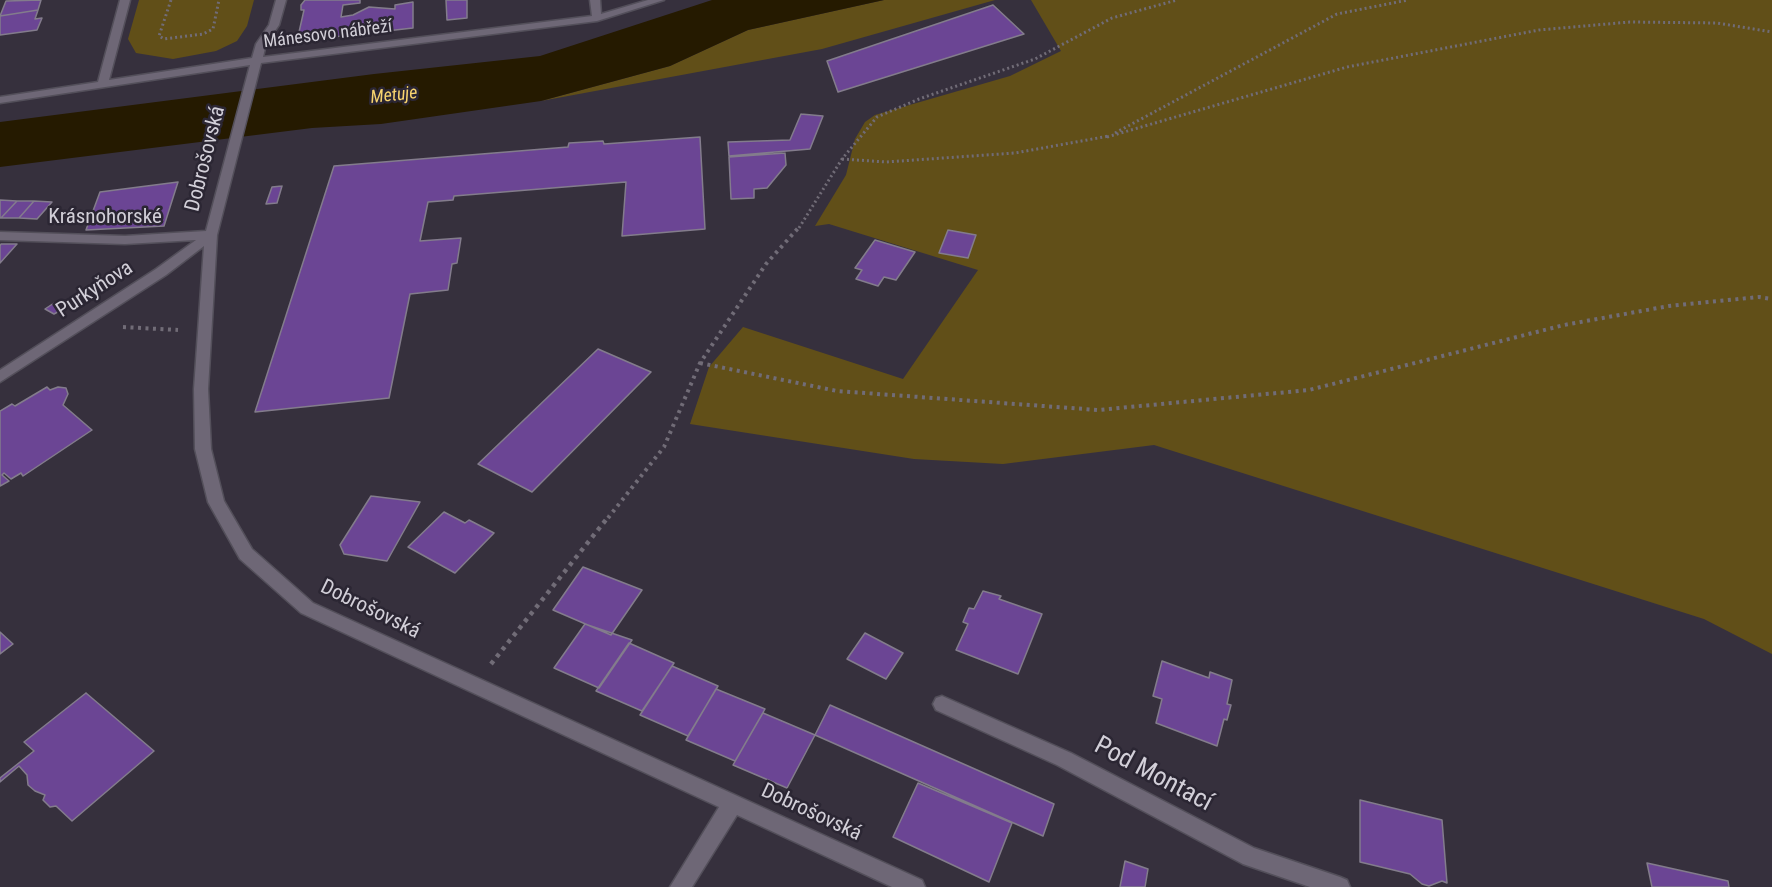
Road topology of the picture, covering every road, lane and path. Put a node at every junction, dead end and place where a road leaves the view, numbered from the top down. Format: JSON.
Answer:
{"nodes":[{"id":1,"x":125,"y":0,"type":"edge"},
{"id":2,"x":171,"y":0,"type":"edge"},
{"id":3,"x":219,"y":0,"type":"edge"},
{"id":4,"x":281,"y":0,"type":"edge"},
{"id":5,"x":595,"y":0,"type":"edge"},
{"id":6,"x":659,"y":0,"type":"edge"},
{"id":7,"x":1177,"y":0,"type":"edge"},
{"id":8,"x":1408,"y":0,"type":"edge"},
{"id":9,"x":597,"y":18,"type":"junction"},
{"id":10,"x":1772,"y":32,"type":"edge"},
{"id":11,"x":256,"y":61,"type":"junction"},
{"id":12,"x":103,"y":83,"type":"junction"},
{"id":13,"x":0,"y":100,"type":"edge"},
{"id":14,"x":1107,"y":137,"type":"junction"},
{"id":15,"x":842,"y":159,"type":"junction"},
{"id":16,"x":211,"y":235,"type":"junction"},
{"id":17,"x":0,"y":236,"type":"edge"},
{"id":18,"x":1772,"y":299,"type":"edge"},
{"id":19,"x":80,"y":325,"type":"junction"},
{"id":20,"x":204,"y":332,"type":"junction"},
{"id":21,"x":700,"y":363,"type":"junction"},
{"id":22,"x":0,"y":377,"type":"edge"},
{"id":23,"x":474,"y":686,"type":"junction"},
{"id":24,"x":942,"y":704,"type":"dead end"},
{"id":25,"x":733,"y":803,"type":"junction"},
{"id":26,"x":680,"y":887,"type":"edge"},
{"id":27,"x":915,"y":887,"type":"edge"},
{"id":28,"x":1340,"y":887,"type":"edge"}],
"edges":[{"from":1,"to":12,"type":"street"},
{"from":2,"to":3,"type":"path"},
{"from":4,"to":11,"type":"street","name":"Dobrošovská"},
{"from":5,"to":9,"type":"street"},
{"from":6,"to":9,"type":"street","name":"Mánesovo nábřeží"},
{"from":7,"to":15,"type":"path"},
{"from":8,"to":14,"type":"path"},
{"from":9,"to":11,"type":"street","name":"Mánesovo nábřeží"},
{"from":10,"to":14,"type":"path"},
{"from":11,"to":12,"type":"street","name":"Mánesovo nábřeží"},
{"from":11,"to":16,"type":"street","name":"Dobrošovská"},
{"from":12,"to":13,"type":"street","name":"Mánesovo nábřeží"},
{"from":14,"to":15,"type":"path"},
{"from":15,"to":21,"type":"path"},
{"from":16,"to":17,"type":"street","name":"Krásnohorské"},
{"from":16,"to":19,"type":"street","name":"Purkyňova"},
{"from":16,"to":20,"type":"street","name":"Dobrošovská"},
{"from":18,"to":21,"type":"path"},
{"from":19,"to":20,"type":"path"},
{"from":19,"to":22,"type":"street","name":"Purkyňova"},
{"from":20,"to":23,"type":"street","name":"Dobrošovská"},
{"from":21,"to":23,"type":"path"},
{"from":23,"to":25,"type":"street","name":"Dobrošovská"},
{"from":24,"to":28,"type":"street","name":"Pod Montací"},
{"from":25,"to":26,"type":"street"},
{"from":25,"to":27,"type":"street","name":"Dobrošovská"}]}
